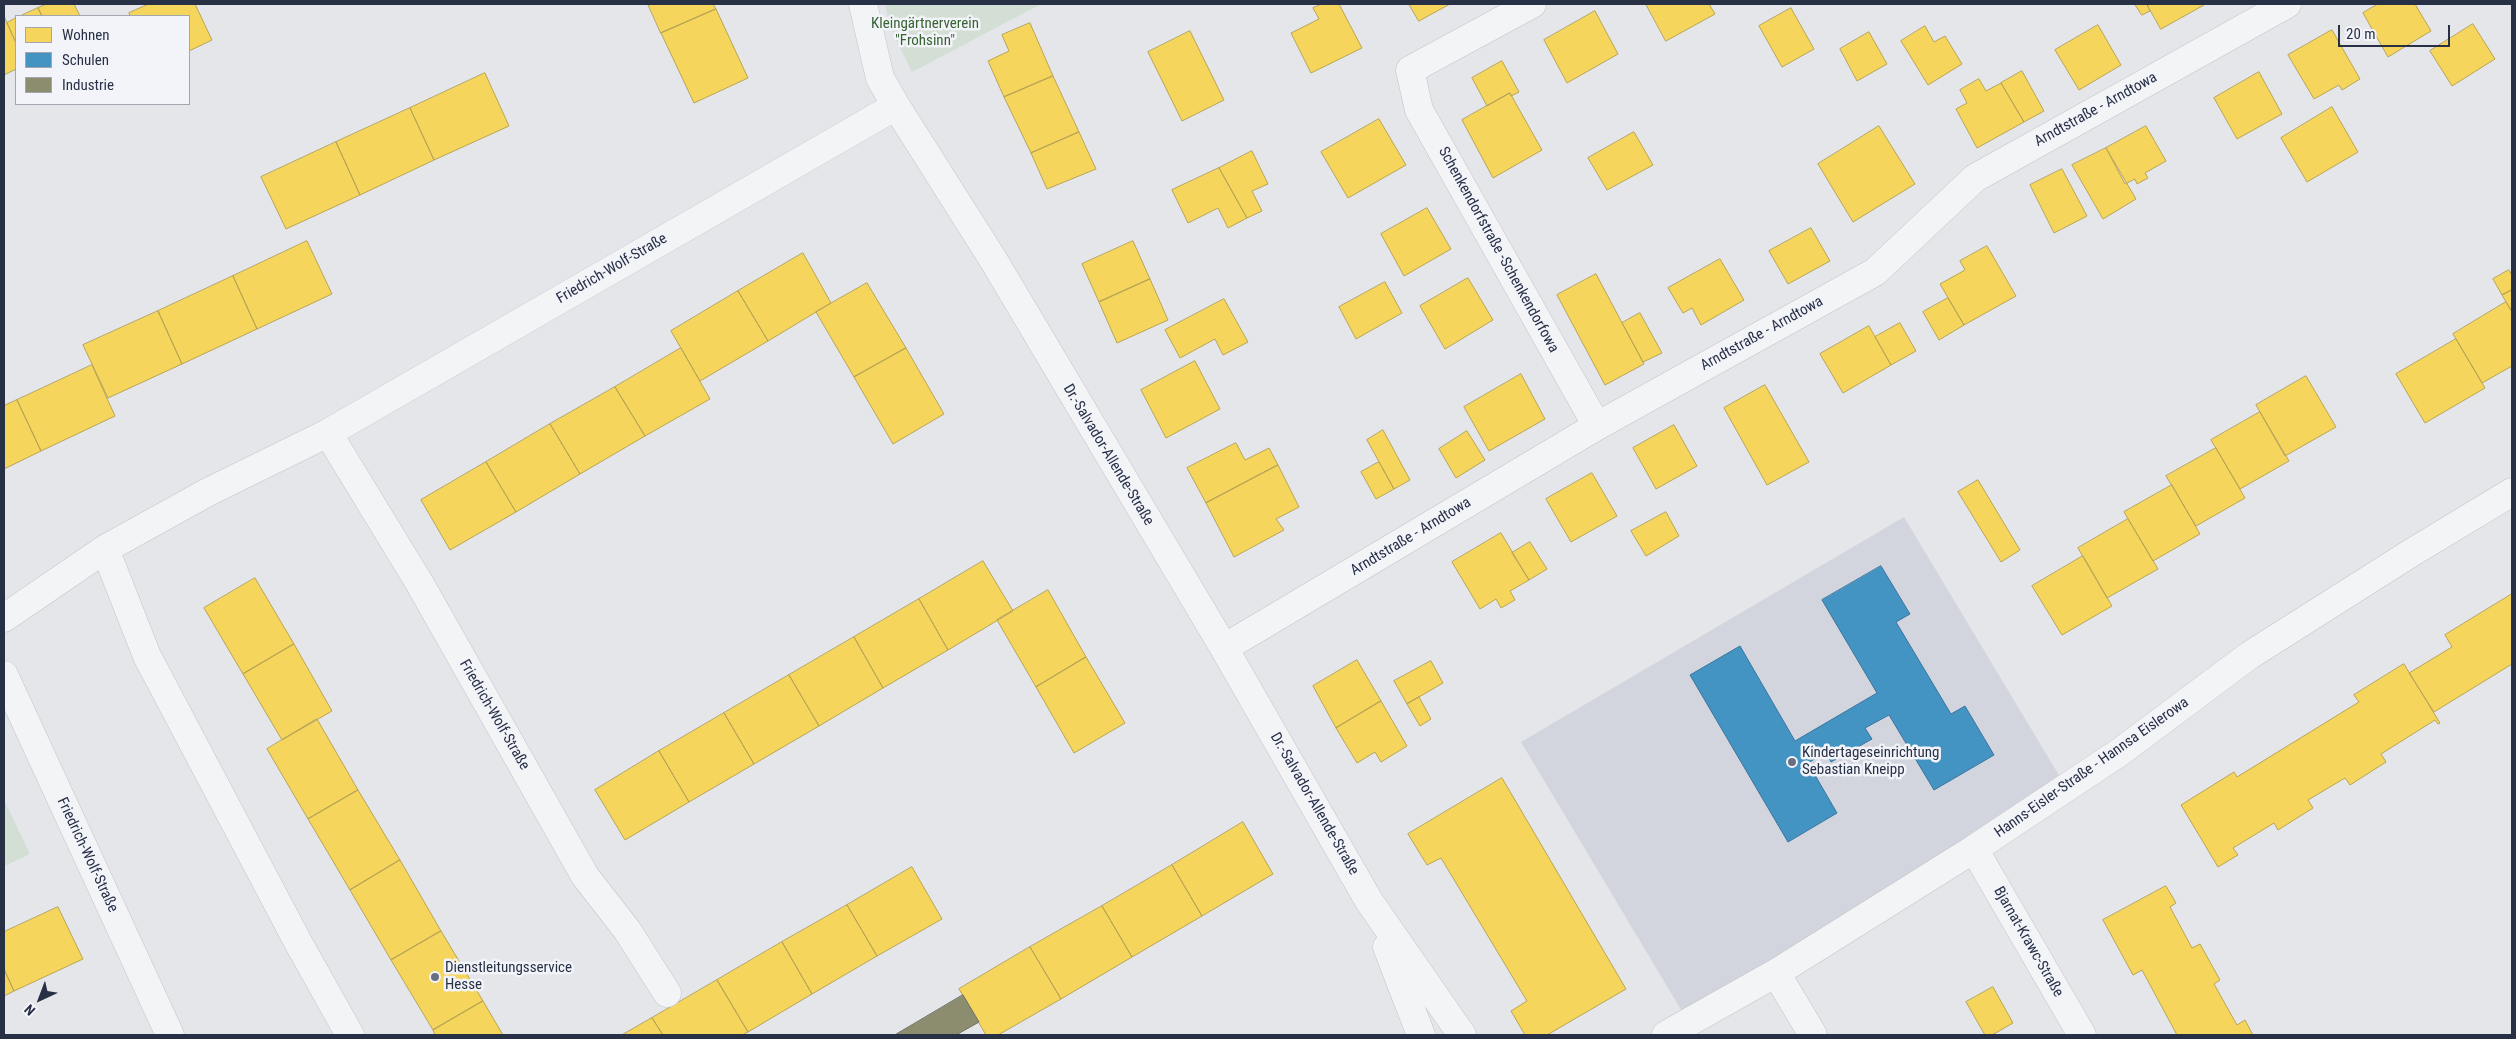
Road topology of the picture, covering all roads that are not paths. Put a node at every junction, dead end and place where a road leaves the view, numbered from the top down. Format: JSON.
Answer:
{"nodes":[{"id":1,"x":863,"y":4,"type":"edge"},
{"id":2,"x":1532,"y":4,"type":"edge"},
{"id":3,"x":2287,"y":4,"type":"edge"},
{"id":4,"x":896,"y":106,"type":"junction"},
{"id":5,"x":1597,"y":426,"type":"junction"},
{"id":6,"x":328,"y":433,"type":"junction"},
{"id":7,"x":2512,"y":492,"type":"edge"},
{"id":8,"x":105,"y":549,"type":"junction"},
{"id":9,"x":4,"y":618,"type":"edge"},
{"id":10,"x":1224,"y":648,"type":"junction"},
{"id":11,"x":4,"y":675,"type":"edge"},
{"id":12,"x":1974,"y":849,"type":"junction"},
{"id":13,"x":1369,"y":901,"type":"junction"},
{"id":14,"x":1776,"y":973,"type":"junction"},
{"id":15,"x":667,"y":993,"type":"dead end"},
{"id":16,"x":170,"y":1035,"type":"edge"},
{"id":17,"x":350,"y":1035,"type":"edge"},
{"id":18,"x":1421,"y":1035,"type":"edge"},
{"id":19,"x":1462,"y":1035,"type":"edge"},
{"id":20,"x":1666,"y":1035,"type":"edge"},
{"id":21,"x":1813,"y":1035,"type":"edge"},
{"id":22,"x":2082,"y":1035,"type":"edge"}],
"edges":[{"from":1,"to":4,"type":"street","name":"Dr.-Salvador-Allende-Straße"},
{"from":2,"to":5,"type":"street","name":"Schenkendorfstraße -Schenkendorfowa"},
{"from":3,"to":5,"type":"street","name":"Arndtstraße - Arndtowa"},
{"from":4,"to":6,"type":"street","name":"Friedrich-Wolf-Straße"},
{"from":4,"to":10,"type":"street","name":"Dr.-Salvador-Allende-Straße"},
{"from":5,"to":10,"type":"street","name":"Arndtstraße - Arndtowa"},
{"from":6,"to":8,"type":"street","name":"Friedrich-Wolf-Straße"},
{"from":6,"to":15,"type":"street","name":"Friedrich-Wolf-Straße"},
{"from":7,"to":12,"type":"street","name":"Hanns-Eisler-Straße - Hannsa Eislerowa"},
{"from":8,"to":9,"type":"street","name":"Friedrich-Wolf-Straße"},
{"from":8,"to":17,"type":"street"},
{"from":10,"to":13,"type":"street","name":"Dr.-Salvador-Allende-Straße"},
{"from":11,"to":16,"type":"street","name":"Friedrich-Wolf-Straße"},
{"from":12,"to":14,"type":"street","name":"Hanns-Eisler-Straße - Hannsa Eislerowa"},
{"from":12,"to":22,"type":"street","name":"Bjarnat-Krawc-Straße"},
{"from":13,"to":18,"type":"street","name":"Dr.-Salvador-Allende-Straße"},
{"from":13,"to":19,"type":"street","name":"Dr.-Salvador-Allende-Straße"},
{"from":14,"to":20,"type":"street","name":"Hanns-Eisler-Straße - Hannsa Eislerowa"},
{"from":14,"to":21,"type":"street"}]}
